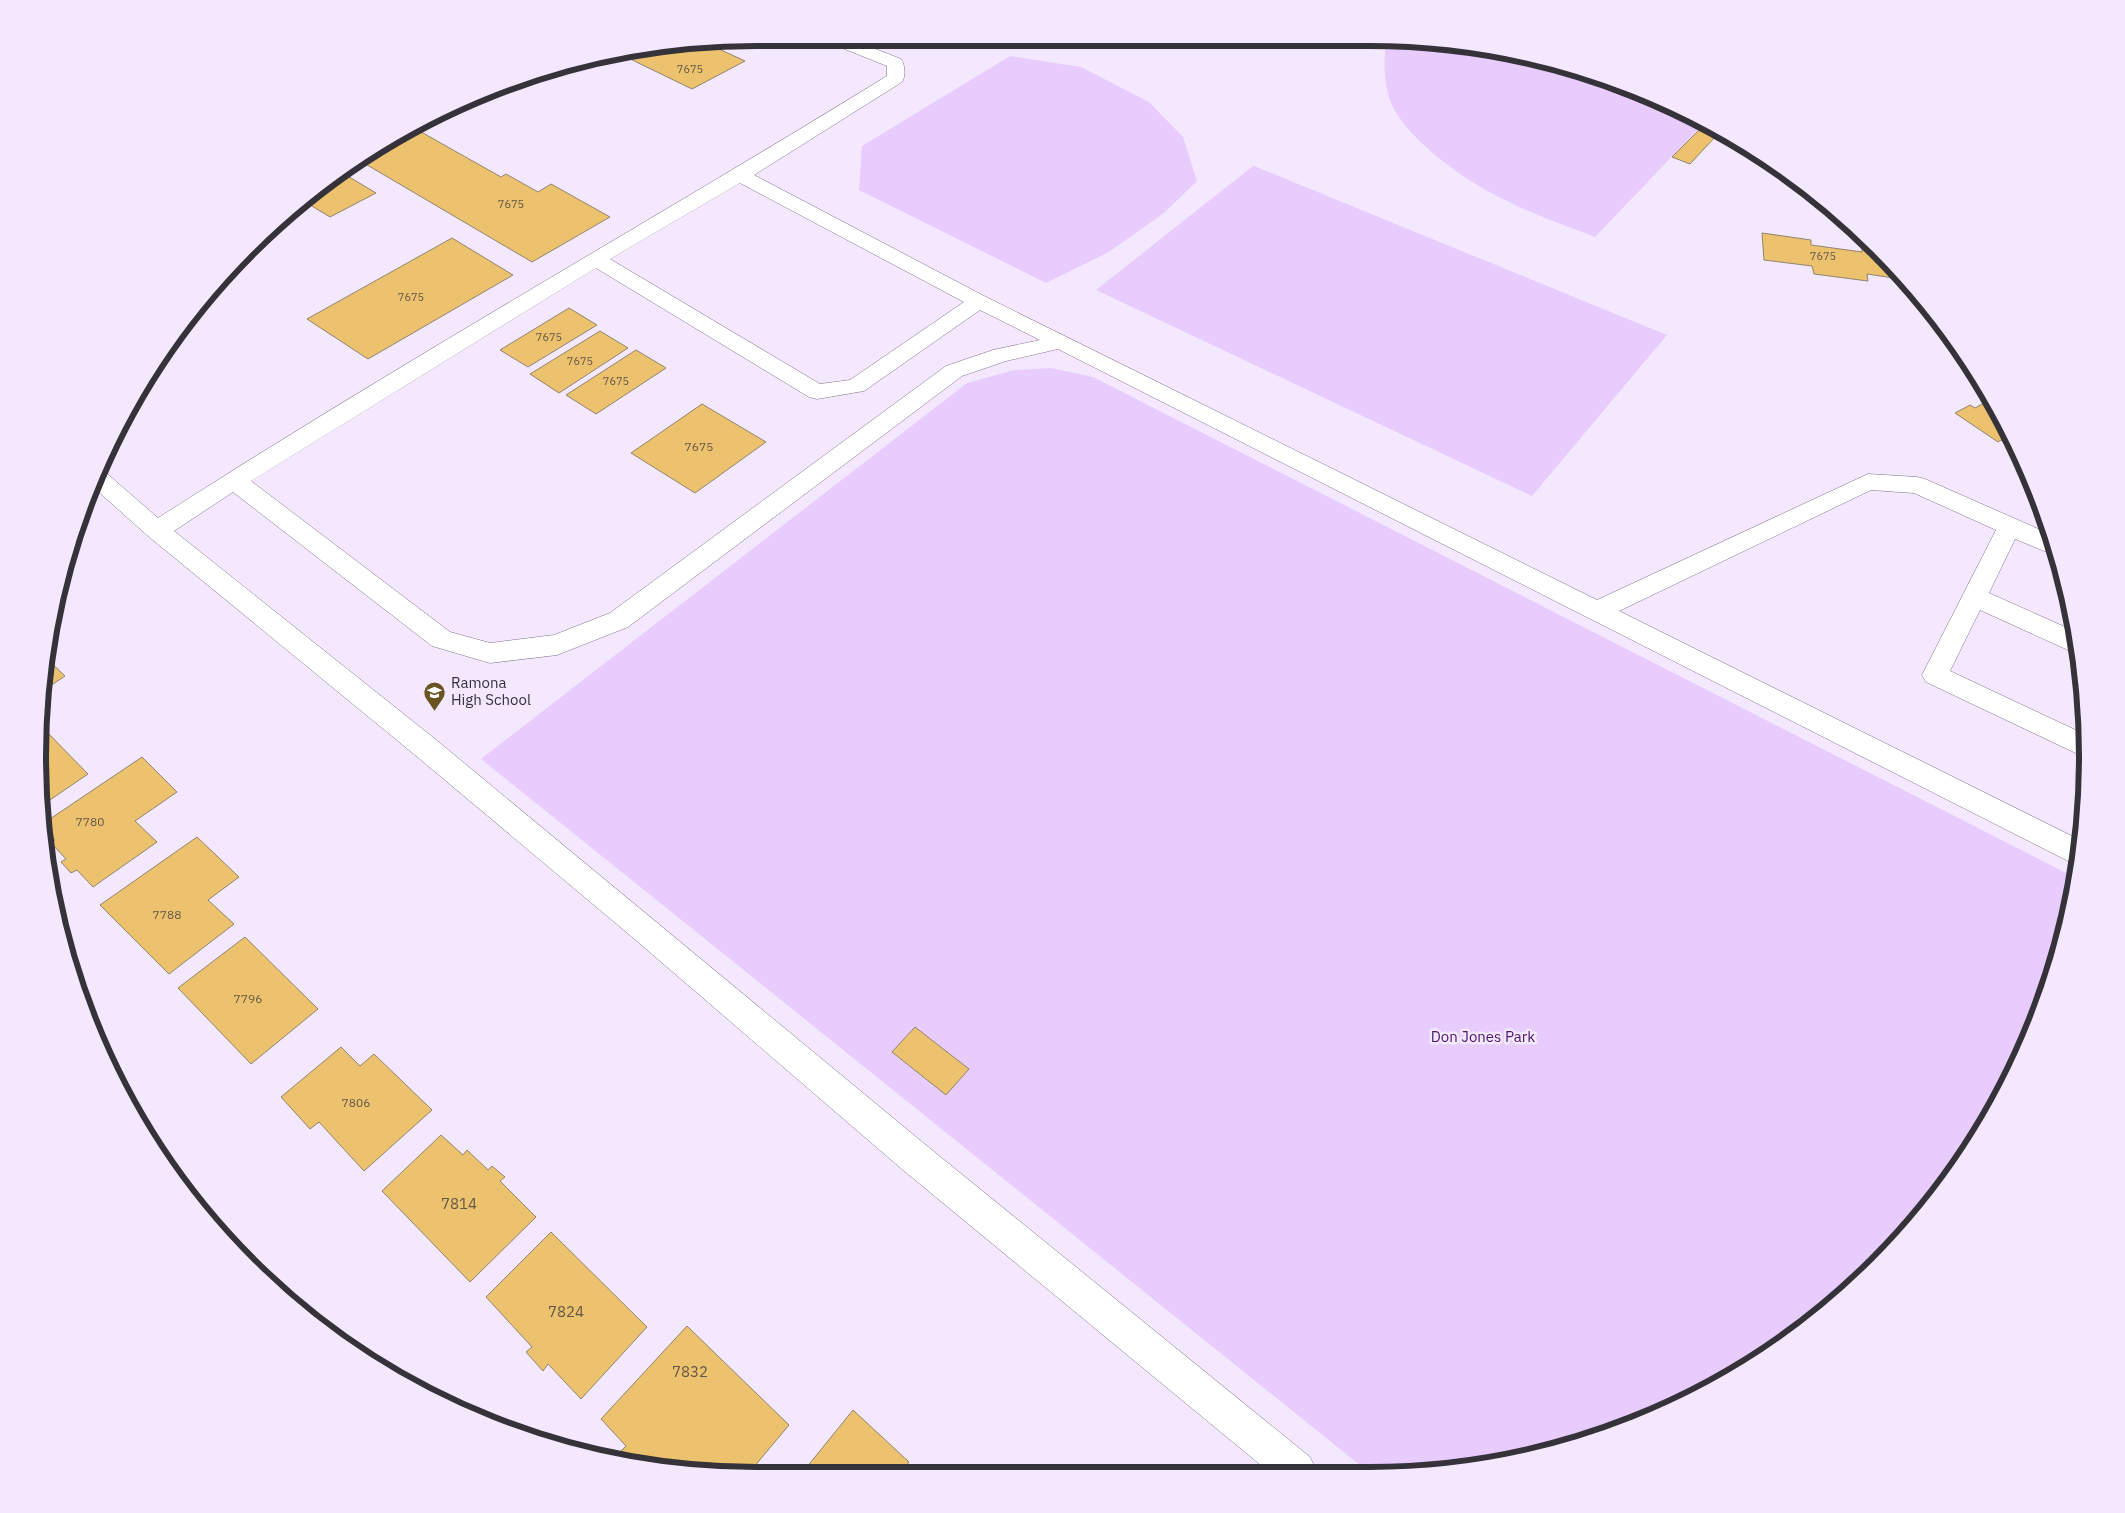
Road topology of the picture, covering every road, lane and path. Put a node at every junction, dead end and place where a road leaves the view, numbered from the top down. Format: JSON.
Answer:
{"nodes":[{"id":1,"x":853,"y":46,"type":"edge"},
{"id":2,"x":740,"y":175,"type":"junction"},
{"id":3,"x":596,"y":259,"type":"junction"},
{"id":4,"x":979,"y":300,"type":"junction"},
{"id":5,"x":1062,"y":342,"type":"junction"},
{"id":6,"x":234,"y":480,"type":"junction"},
{"id":7,"x":101,"y":482,"type":"edge"},
{"id":8,"x":2009,"y":527,"type":"junction"},
{"id":9,"x":157,"y":530,"type":"junction"},
{"id":10,"x":2045,"y":542,"type":"edge"},
{"id":11,"x":1974,"y":597,"type":"junction"},
{"id":12,"x":1596,"y":611,"type":"junction"},
{"id":13,"x":2069,"y":639,"type":"edge"},
{"id":14,"x":2078,"y":743,"type":"edge"},
{"id":15,"x":2073,"y":850,"type":"edge"},
{"id":16,"x":1293,"y":1467,"type":"edge"}],
"edges":[{"from":1,"to":2,"type":"lane"},
{"from":2,"to":3,"type":"lane"},
{"from":2,"to":4,"type":"lane"},
{"from":3,"to":4,"type":"lane"},
{"from":3,"to":6,"type":"lane"},
{"from":4,"to":5,"type":"lane"},
{"from":5,"to":6,"type":"lane"},
{"from":5,"to":12,"type":"lane"},
{"from":6,"to":9,"type":"lane"},
{"from":7,"to":9,"type":"lane"},
{"from":8,"to":10,"type":"lane"},
{"from":8,"to":11,"type":"lane"},
{"from":8,"to":12,"type":"lane"},
{"from":9,"to":16,"type":"lane"},
{"from":11,"to":13,"type":"lane"},
{"from":11,"to":14,"type":"lane"},
{"from":12,"to":15,"type":"lane"}]}
